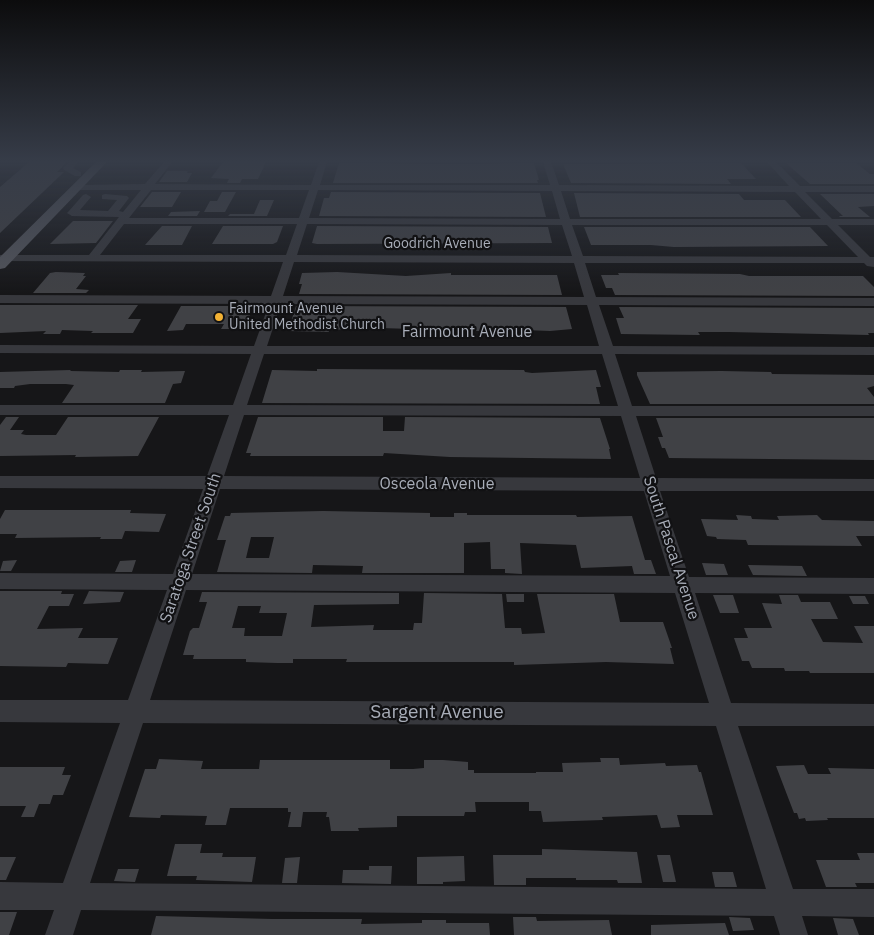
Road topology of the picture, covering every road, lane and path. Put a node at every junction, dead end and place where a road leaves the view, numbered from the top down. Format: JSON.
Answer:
{"nodes":[{"id":1,"x":79,"y":205,"type":"edge"},
{"id":2,"x":49,"y":206,"type":"edge"},
{"id":3,"x":59,"y":206,"type":"edge"},
{"id":4,"x":116,"y":206,"type":"edge"},
{"id":5,"x":133,"y":206,"type":"edge"},
{"id":6,"x":308,"y":206,"type":"edge"},
{"id":7,"x":561,"y":206,"type":"edge"},
{"id":8,"x":814,"y":206,"type":"edge"},
{"id":9,"x":111,"y":214,"type":"junction"},
{"id":10,"x":124,"y":217,"type":"junction"},
{"id":11,"x":303,"y":220,"type":"junction"},
{"id":12,"x":566,"y":221,"type":"junction"},
{"id":13,"x":830,"y":222,"type":"junction"},
{"id":14,"x":874,"y":222,"type":"edge"},
{"id":15,"x":2,"y":258,"type":"edge"},
{"id":16,"x":91,"y":259,"type":"junction"},
{"id":17,"x":290,"y":259,"type":"junction"},
{"id":18,"x":578,"y":260,"type":"junction"},
{"id":19,"x":872,"y":263,"type":"edge"},
{"id":20,"x":0,"y":299,"type":"edge"},
{"id":21,"x":276,"y":300,"type":"junction"},
{"id":22,"x":593,"y":301,"type":"junction"},
{"id":23,"x":874,"y":302,"type":"edge"},
{"id":24,"x":0,"y":348,"type":"edge"},
{"id":25,"x":259,"y":349,"type":"junction"},
{"id":26,"x":607,"y":350,"type":"junction"},
{"id":27,"x":874,"y":351,"type":"edge"},
{"id":28,"x":0,"y":410,"type":"edge"},
{"id":29,"x":238,"y":411,"type":"junction"},
{"id":30,"x":626,"y":411,"type":"junction"},
{"id":31,"x":874,"y":412,"type":"edge"},
{"id":32,"x":0,"y":482,"type":"edge"},
{"id":33,"x":213,"y":482,"type":"junction"},
{"id":34,"x":650,"y":484,"type":"junction"},
{"id":35,"x":874,"y":485,"type":"edge"},
{"id":36,"x":0,"y":581,"type":"edge"},
{"id":37,"x":179,"y":582,"type":"junction"},
{"id":38,"x":683,"y":586,"type":"junction"},
{"id":39,"x":874,"y":586,"type":"edge"},
{"id":40,"x":0,"y":710,"type":"edge"},
{"id":41,"x":135,"y":712,"type":"junction"},
{"id":42,"x":723,"y":714,"type":"junction"},
{"id":43,"x":874,"y":715,"type":"edge"},
{"id":44,"x":0,"y":896,"type":"edge"},
{"id":45,"x":72,"y":897,"type":"junction"},
{"id":46,"x":783,"y":901,"type":"junction"},
{"id":47,"x":874,"y":903,"type":"edge"},
{"id":48,"x":58,"y":935,"type":"edge"},
{"id":49,"x":794,"y":935,"type":"edge"}],
"edges":[{"from":1,"to":9,"type":"street"},
{"from":2,"to":15,"type":"main road"},
{"from":3,"to":15,"type":"main road"},
{"from":4,"to":9,"type":"street"},
{"from":5,"to":10,"type":"street"},
{"from":6,"to":11,"type":"street","name":"Saratoga Street South"},
{"from":7,"to":12,"type":"street","name":"South Pascal Avenue"},
{"from":8,"to":13,"type":"street"},
{"from":9,"to":10,"type":"street"},
{"from":10,"to":11,"type":"street"},
{"from":10,"to":16,"type":"street"},
{"from":11,"to":12,"type":"street"},
{"from":11,"to":17,"type":"street","name":"Saratoga Street South"},
{"from":12,"to":13,"type":"street"},
{"from":12,"to":18,"type":"street","name":"South Pascal Avenue"},
{"from":13,"to":14,"type":"street"},
{"from":13,"to":19,"type":"street"},
{"from":15,"to":16,"type":"street","name":"Goodrich Avenue"},
{"from":16,"to":17,"type":"street","name":"Goodrich Avenue"},
{"from":17,"to":18,"type":"street","name":"Goodrich Avenue"},
{"from":17,"to":21,"type":"street","name":"Saratoga Street South"},
{"from":18,"to":19,"type":"street","name":"Goodrich Avenue"},
{"from":18,"to":22,"type":"street","name":"South Pascal Avenue"},
{"from":20,"to":21,"type":"street"},
{"from":21,"to":22,"type":"street"},
{"from":21,"to":25,"type":"street","name":"Saratoga Street South"},
{"from":22,"to":23,"type":"street"},
{"from":22,"to":26,"type":"street","name":"South Pascal Avenue"},
{"from":24,"to":25,"type":"street","name":"Fairmount Avenue"},
{"from":25,"to":26,"type":"street","name":"Fairmount Avenue"},
{"from":25,"to":29,"type":"street","name":"Saratoga Street South"},
{"from":26,"to":27,"type":"street","name":"Fairmount Avenue"},
{"from":26,"to":30,"type":"street","name":"South Pascal Avenue"},
{"from":28,"to":29,"type":"street"},
{"from":29,"to":30,"type":"street"},
{"from":29,"to":33,"type":"street","name":"Saratoga Street South"},
{"from":30,"to":31,"type":"street"},
{"from":30,"to":34,"type":"street","name":"South Pascal Avenue"},
{"from":32,"to":33,"type":"street","name":"Osceola Avenue"},
{"from":33,"to":34,"type":"street","name":"Osceola Avenue"},
{"from":33,"to":37,"type":"street","name":"Saratoga Street South"},
{"from":34,"to":35,"type":"street","name":"Osceola Avenue"},
{"from":34,"to":38,"type":"street","name":"South Pascal Avenue"},
{"from":36,"to":37,"type":"street"},
{"from":37,"to":38,"type":"street"},
{"from":37,"to":41,"type":"street","name":"Saratoga Street South"},
{"from":38,"to":39,"type":"street"},
{"from":38,"to":42,"type":"street","name":"South Pascal Avenue"},
{"from":40,"to":41,"type":"street","name":"Sargent Avenue"},
{"from":41,"to":42,"type":"street","name":"Sargent Avenue"},
{"from":41,"to":45,"type":"street","name":"Saratoga Street South"},
{"from":42,"to":43,"type":"street","name":"Sargent Avenue"},
{"from":42,"to":46,"type":"street","name":"South Pascal Avenue"},
{"from":44,"to":45,"type":"street"},
{"from":45,"to":46,"type":"street"},
{"from":45,"to":48,"type":"street","name":"Saratoga Street South"},
{"from":46,"to":47,"type":"street"},
{"from":46,"to":49,"type":"street","name":"South Pascal Avenue"}]}
